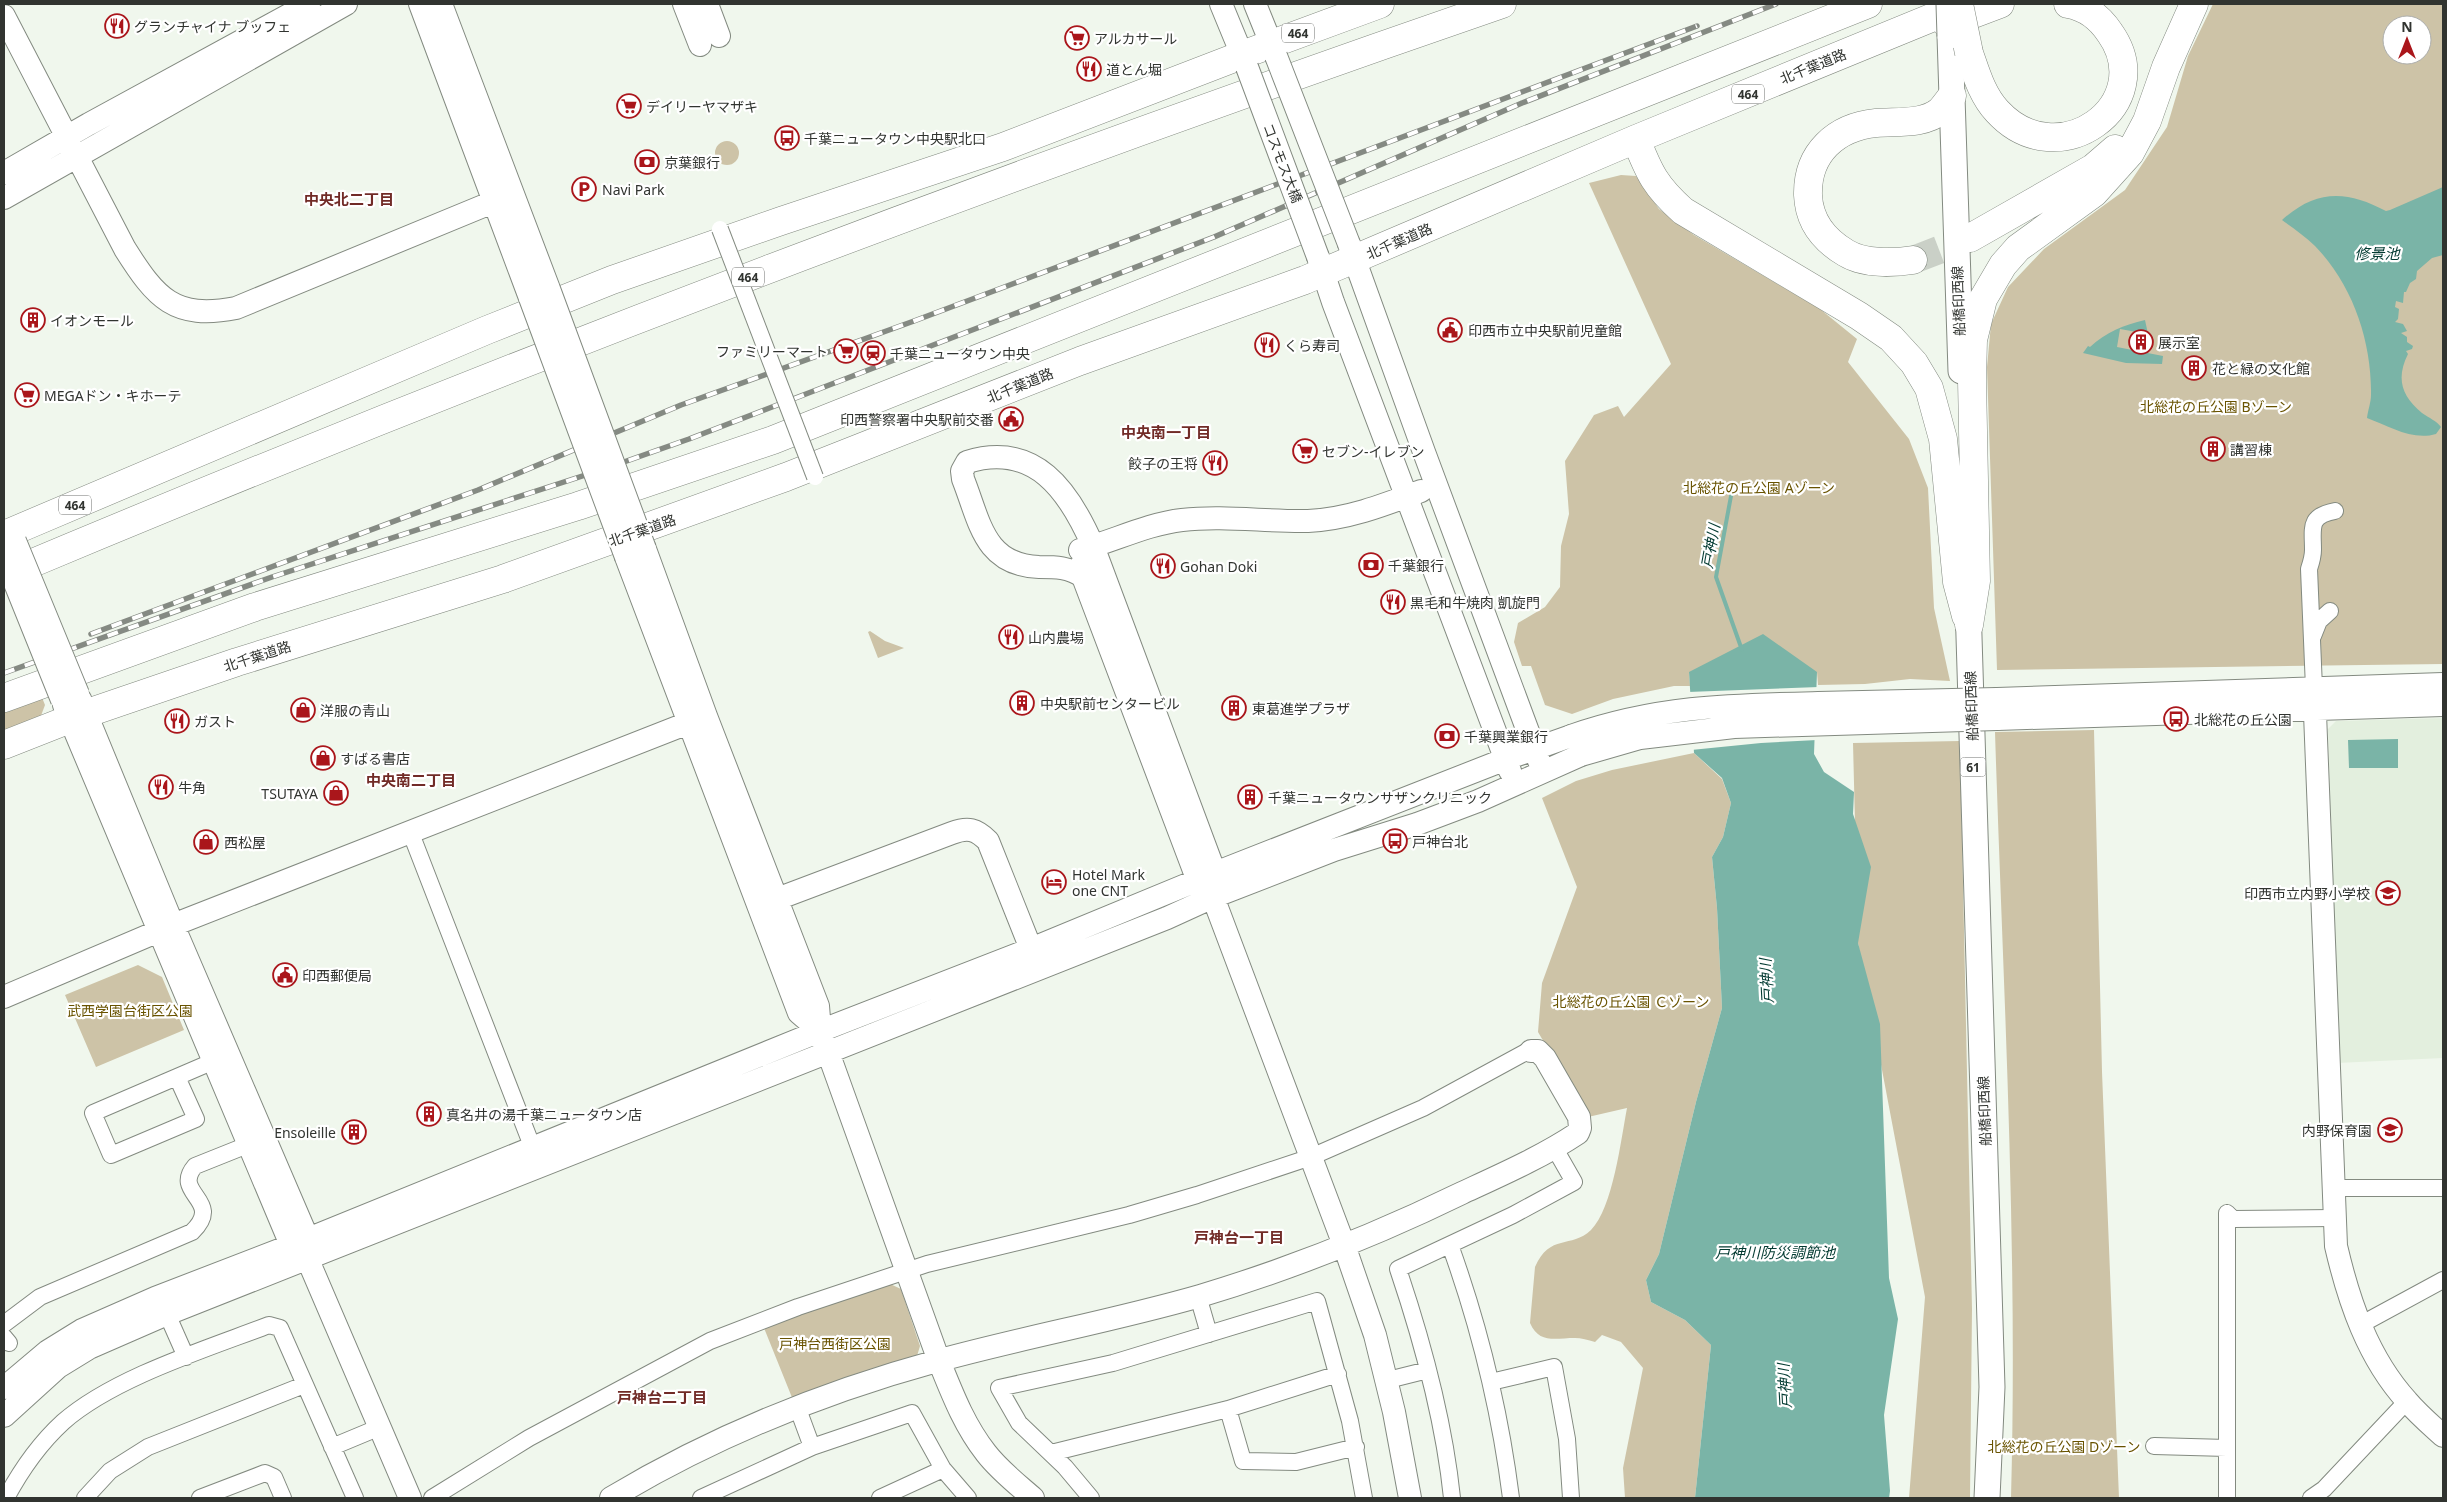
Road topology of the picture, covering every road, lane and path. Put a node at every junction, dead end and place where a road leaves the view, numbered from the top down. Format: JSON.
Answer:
{"nodes":[{"id":1,"x":309,"y":4,"type":"edge"},
{"id":2,"x":346,"y":4,"type":"edge"},
{"id":3,"x":420,"y":4,"type":"edge"},
{"id":4,"x":441,"y":4,"type":"edge"},
{"id":5,"x":684,"y":4,"type":"edge"},
{"id":6,"x":707,"y":4,"type":"edge"},
{"id":7,"x":1221,"y":4,"type":"edge"},
{"id":8,"x":1255,"y":4,"type":"edge"},
{"id":9,"x":1380,"y":4,"type":"edge"},
{"id":10,"x":1502,"y":4,"type":"edge"},
{"id":11,"x":1868,"y":4,"type":"edge"},
{"id":12,"x":1949,"y":4,"type":"edge"},
{"id":13,"x":1959,"y":4,"type":"edge"},
{"id":14,"x":1964,"y":4,"type":"edge"},
{"id":15,"x":2000,"y":4,"type":"edge"},
{"id":16,"x":2068,"y":4,"type":"edge"},
{"id":17,"x":2194,"y":4,"type":"edge"},
{"id":18,"x":4,"y":16,"type":"edge"},
{"id":19,"x":1960,"y":45,"type":"junction"},
{"id":20,"x":1273,"y":50,"type":"junction"},
{"id":21,"x":1244,"y":61,"type":"junction"},
{"id":22,"x":2166,"y":67,"type":"junction"},
{"id":23,"x":1952,"y":96,"type":"junction"},
{"id":24,"x":1738,"y":99,"type":"junction"},
{"id":25,"x":1636,"y":139,"type":"junction"},
{"id":26,"x":72,"y":146,"type":"junction"},
{"id":27,"x":4,"y":173,"type":"edge"},
{"id":28,"x":4,"y":198,"type":"edge"},
{"id":29,"x":493,"y":202,"type":"junction"},
{"id":30,"x":720,"y":230,"type":"dead end"},
{"id":31,"x":1970,"y":238,"type":"tunnel mouth"},
{"id":32,"x":1352,"y":252,"type":"junction"},
{"id":33,"x":1913,"y":260,"type":"tunnel mouth"},
{"id":34,"x":1320,"y":265,"type":"junction"},
{"id":35,"x":539,"y":294,"type":"junction"},
{"id":36,"x":815,"y":477,"type":"dead end"},
{"id":37,"x":1436,"y":486,"type":"junction"},
{"id":38,"x":1407,"y":496,"type":"junction"},
{"id":39,"x":2335,"y":511,"type":"dead end"},
{"id":40,"x":7,"y":537,"type":"edge"},
{"id":41,"x":1094,"y":546,"type":"junction"},
{"id":42,"x":1040,"y":567,"type":"junction"},
{"id":43,"x":4,"y":575,"type":"edge"},
{"id":44,"x":1083,"y":577,"type":"junction"},
{"id":45,"x":2330,"y":611,"type":"dead end"},
{"id":46,"x":1969,"y":624,"type":"junction"},
{"id":47,"x":2312,"y":638,"type":"junction"},
{"id":48,"x":2443,"y":684,"type":"edge"},
{"id":49,"x":4,"y":698,"type":"edge"},
{"id":50,"x":2314,"y":698,"type":"junction"},
{"id":51,"x":2443,"y":704,"type":"edge"},
{"id":52,"x":74,"y":707,"type":"junction"},
{"id":53,"x":698,"y":719,"type":"junction"},
{"id":54,"x":4,"y":745,"type":"edge"},
{"id":55,"x":1576,"y":746,"type":"junction"},
{"id":56,"x":1534,"y":748,"type":"junction"},
{"id":57,"x":1506,"y":759,"type":"junction"},
{"id":58,"x":1544,"y":771,"type":"junction"},
{"id":59,"x":1515,"y":784,"type":"junction"},
{"id":60,"x":410,"y":831,"type":"junction"},
{"id":61,"x":1207,"y":877,"type":"junction"},
{"id":62,"x":1213,"y":897,"type":"junction"},
{"id":63,"x":777,"y":899,"type":"junction"},
{"id":64,"x":166,"y":928,"type":"junction"},
{"id":65,"x":1031,"y":949,"type":"junction"},
{"id":66,"x":4,"y":997,"type":"edge"},
{"id":67,"x":820,"y":1030,"type":"junction"},
{"id":68,"x":1532,"y":1051,"type":"joint"},
{"id":69,"x":828,"y":1052,"type":"junction"},
{"id":70,"x":214,"y":1061,"type":"junction"},
{"id":71,"x":177,"y":1077,"type":"junction"},
{"id":72,"x":250,"y":1144,"type":"junction"},
{"id":73,"x":532,"y":1146,"type":"junction"},
{"id":74,"x":1554,"y":1147,"type":"junction"},
{"id":75,"x":1311,"y":1157,"type":"junction"},
{"id":76,"x":2333,"y":1188,"type":"junction"},
{"id":77,"x":2443,"y":1188,"type":"edge"},
{"id":78,"x":2334,"y":1218,"type":"junction"},
{"id":79,"x":1344,"y":1245,"type":"junction"},
{"id":80,"x":1450,"y":1245,"type":"junction"},
{"id":81,"x":303,"y":1248,"type":"junction"},
{"id":82,"x":905,"y":1271,"type":"junction"},
{"id":83,"x":2443,"y":1280,"type":"edge"},
{"id":84,"x":1198,"y":1296,"type":"junction"},
{"id":85,"x":167,"y":1314,"type":"junction"},
{"id":86,"x":4,"y":1324,"type":"edge"},
{"id":87,"x":2360,"y":1325,"type":"junction"},
{"id":88,"x":1210,"y":1334,"type":"junction"},
{"id":89,"x":186,"y":1357,"type":"junction"},
{"id":90,"x":939,"y":1361,"type":"junction"},
{"id":91,"x":1428,"y":1370,"type":"junction"},
{"id":92,"x":1338,"y":1374,"type":"junction"},
{"id":93,"x":1388,"y":1380,"type":"junction"},
{"id":94,"x":1491,"y":1382,"type":"junction"},
{"id":95,"x":304,"y":1385,"type":"junction"},
{"id":96,"x":4,"y":1388,"type":"edge"},
{"id":97,"x":2407,"y":1401,"type":"junction"},
{"id":98,"x":798,"y":1409,"type":"junction"},
{"id":99,"x":1228,"y":1409,"type":"junction"},
{"id":100,"x":4,"y":1416,"type":"edge"},
{"id":101,"x":380,"y":1427,"type":"junction"},
{"id":102,"x":2443,"y":1436,"type":"edge"},
{"id":103,"x":2154,"y":1446,"type":"dead end"},
{"id":104,"x":332,"y":1447,"type":"junction"},
{"id":105,"x":812,"y":1447,"type":"junction"},
{"id":106,"x":1356,"y":1447,"type":"junction"},
{"id":107,"x":2226,"y":1448,"type":"junction"},
{"id":108,"x":1051,"y":1453,"type":"junction"},
{"id":109,"x":943,"y":1469,"type":"junction"},
{"id":110,"x":624,"y":1495,"type":"edge"},
{"id":111,"x":208,"y":1497,"type":"edge"},
{"id":112,"x":7,"y":1498,"type":"edge"},
{"id":113,"x":85,"y":1498,"type":"edge"},
{"id":114,"x":283,"y":1498,"type":"edge"},
{"id":115,"x":354,"y":1498,"type":"edge"},
{"id":116,"x":410,"y":1498,"type":"edge"},
{"id":117,"x":432,"y":1498,"type":"edge"},
{"id":118,"x":701,"y":1498,"type":"edge"},
{"id":119,"x":880,"y":1498,"type":"edge"},
{"id":120,"x":968,"y":1498,"type":"edge"},
{"id":121,"x":1033,"y":1498,"type":"edge"},
{"id":122,"x":1091,"y":1498,"type":"edge"},
{"id":123,"x":1364,"y":1498,"type":"edge"},
{"id":124,"x":1410,"y":1498,"type":"edge"},
{"id":125,"x":1452,"y":1498,"type":"edge"},
{"id":126,"x":1511,"y":1498,"type":"edge"},
{"id":127,"x":1571,"y":1498,"type":"edge"},
{"id":128,"x":1987,"y":1498,"type":"edge"},
{"id":129,"x":2226,"y":1498,"type":"edge"},
{"id":130,"x":2311,"y":1498,"type":"edge"}],
"edges":[{"from":1,"to":26,"type":"street"},
{"from":2,"to":26,"type":"street"},
{"from":3,"to":29,"type":"street"},
{"from":4,"to":35,"type":"street"},
{"from":5,"to":6,"type":"street"},
{"from":7,"to":21,"type":"street","name":"コスモス大橋"},
{"from":8,"to":20,"type":"street"},
{"from":9,"to":20,"type":"highway","number":"464"},
{"from":10,"to":43,"type":"highway","number":"464"},
{"from":11,"to":49,"type":"highway"},
{"from":12,"to":19,"type":"main road","name":"船橋印西線","number":"61","bridge":true},
{"from":13,"to":19,"type":"highway","bridge":true},
{"from":14,"to":24,"type":"highway","name":"北千葉道路","number":"464"},
{"from":15,"to":24,"type":"highway"},
{"from":16,"to":19,"type":"highway"},
{"from":17,"to":22,"type":"highway"},
{"from":18,"to":26,"type":"street"},
{"from":19,"to":23,"type":"main road","name":"船橋印西線","number":"61"},
{"from":20,"to":21,"type":"highway","number":"464"},
{"from":20,"to":32,"type":"street","bridge":true},
{"from":21,"to":34,"type":"street","name":"コスモス大橋","bridge":true},
{"from":21,"to":40,"type":"highway","number":"464"},
{"from":22,"to":31,"type":"highway"},
{"from":22,"to":46,"type":"highway"},
{"from":23,"to":33,"type":"highway"},
{"from":23,"to":46,"type":"main road","name":"船橋印西線","number":"61"},
{"from":24,"to":25,"type":"highway","name":"北千葉道路","number":"464"},
{"from":25,"to":32,"type":"highway","name":"北千葉道路","number":"464"},
{"from":25,"to":46,"type":"highway"},
{"from":26,"to":27,"type":"street"},
{"from":26,"to":28,"type":"street"},
{"from":26,"to":29,"type":"street"},
{"from":29,"to":35,"type":"street"},
{"from":30,"to":36,"type":"street","bridge":true},
{"from":32,"to":34,"type":"highway","name":"北千葉道路","number":"464"},
{"from":32,"to":37,"type":"street"},
{"from":34,"to":38,"type":"street","name":"コスモス大橋"},
{"from":34,"to":52,"type":"highway","name":"北千葉道路","number":"464"},
{"from":35,"to":53,"type":"street","bridge":true},
{"from":37,"to":38,"type":"street"},
{"from":37,"to":56,"type":"street"},
{"from":38,"to":41,"type":"street"},
{"from":38,"to":57,"type":"street","name":"コスモス大橋"},
{"from":39,"to":47,"type":"street"},
{"from":40,"to":52,"type":"street","bridge":true},
{"from":41,"to":42,"type":"street"},
{"from":41,"to":42,"type":"street"},
{"from":41,"to":44,"type":"street"},
{"from":41,"to":61,"type":"street"},
{"from":42,"to":44,"type":"street"},
{"from":44,"to":61,"type":"street"},
{"from":45,"to":47,"type":"street"},
{"from":46,"to":128,"type":"main road","name":"船橋印西線","number":"61"},
{"from":47,"to":50,"type":"street"},
{"from":48,"to":50,"type":"street"},
{"from":50,"to":51,"type":"street"},
{"from":50,"to":55,"type":"street","bridge":true},
{"from":50,"to":76,"type":"street"},
{"from":52,"to":54,"type":"highway","name":"北千葉道路","number":"464"},
{"from":52,"to":64,"type":"street"},
{"from":53,"to":60,"type":"street"},
{"from":53,"to":63,"type":"street"},
{"from":53,"to":67,"type":"street"},
{"from":55,"to":56,"type":"street"},
{"from":55,"to":58,"type":"street"},
{"from":56,"to":57,"type":"street"},
{"from":56,"to":58,"type":"street"},
{"from":57,"to":59,"type":"street","name":"コスモス大橋"},
{"from":57,"to":61,"type":"street"},
{"from":58,"to":59,"type":"street"},
{"from":59,"to":62,"type":"street"},
{"from":60,"to":64,"type":"street"},
{"from":60,"to":73,"type":"street"},
{"from":61,"to":62,"type":"street"},
{"from":61,"to":65,"type":"street"},
{"from":62,"to":69,"type":"street"},
{"from":62,"to":75,"type":"street"},
{"from":63,"to":65,"type":"street"},
{"from":63,"to":67,"type":"street"},
{"from":64,"to":66,"type":"street"},
{"from":64,"to":70,"type":"street"},
{"from":64,"to":81,"type":"street"},
{"from":65,"to":67,"type":"street"},
{"from":67,"to":69,"type":"street"},
{"from":67,"to":73,"type":"street"},
{"from":68,"to":74,"type":"street"},
{"from":68,"to":75,"type":"street"},
{"from":69,"to":81,"type":"street"},
{"from":69,"to":82,"type":"street"},
{"from":70,"to":71,"type":"street"},
{"from":70,"to":72,"type":"street"},
{"from":71,"to":71,"type":"street"},
{"from":72,"to":81,"type":"street"},
{"from":72,"to":86,"type":"street"},
{"from":73,"to":81,"type":"street"},
{"from":74,"to":79,"type":"street"},
{"from":74,"to":80,"type":"street"},
{"from":75,"to":79,"type":"street"},
{"from":75,"to":82,"type":"street"},
{"from":76,"to":77,"type":"street"},
{"from":76,"to":78,"type":"street"},
{"from":78,"to":87,"type":"street"},
{"from":78,"to":107,"type":"street"},
{"from":79,"to":84,"type":"street"},
{"from":79,"to":93,"type":"street"},
{"from":80,"to":91,"type":"street"},
{"from":80,"to":94,"type":"street"},
{"from":81,"to":85,"type":"street"},
{"from":81,"to":96,"type":"street"},
{"from":81,"to":101,"type":"street"},
{"from":82,"to":90,"type":"street"},
{"from":82,"to":117,"type":"street"},
{"from":83,"to":87,"type":"street"},
{"from":84,"to":88,"type":"street"},
{"from":84,"to":90,"type":"street"},
{"from":85,"to":89,"type":"street"},
{"from":85,"to":100,"type":"street"},
{"from":87,"to":97,"type":"street"},
{"from":88,"to":92,"type":"street"},
{"from":88,"to":108,"type":"street"},
{"from":89,"to":95,"type":"street"},
{"from":89,"to":112,"type":"street"},
{"from":90,"to":98,"type":"street"},
{"from":90,"to":121,"type":"street"},
{"from":91,"to":93,"type":"street"},
{"from":91,"to":125,"type":"street"},
{"from":92,"to":99,"type":"street"},
{"from":92,"to":106,"type":"street"},
{"from":93,"to":124,"type":"street"},
{"from":94,"to":126,"type":"street"},
{"from":94,"to":127,"type":"street"},
{"from":95,"to":104,"type":"street"},
{"from":95,"to":113,"type":"street"},
{"from":97,"to":102,"type":"street"},
{"from":97,"to":130,"type":"street"},
{"from":98,"to":105,"type":"street"},
{"from":98,"to":110,"type":"street"},
{"from":99,"to":106,"type":"street"},
{"from":99,"to":108,"type":"street"},
{"from":101,"to":104,"type":"street"},
{"from":101,"to":116,"type":"street"},
{"from":103,"to":107,"type":"street"},
{"from":104,"to":115,"type":"street"},
{"from":105,"to":109,"type":"street"},
{"from":105,"to":118,"type":"street"},
{"from":106,"to":123,"type":"street"},
{"from":107,"to":129,"type":"street"},
{"from":108,"to":122,"type":"street"},
{"from":109,"to":119,"type":"street"},
{"from":109,"to":120,"type":"street"},
{"from":111,"to":114,"type":"street"}]}
